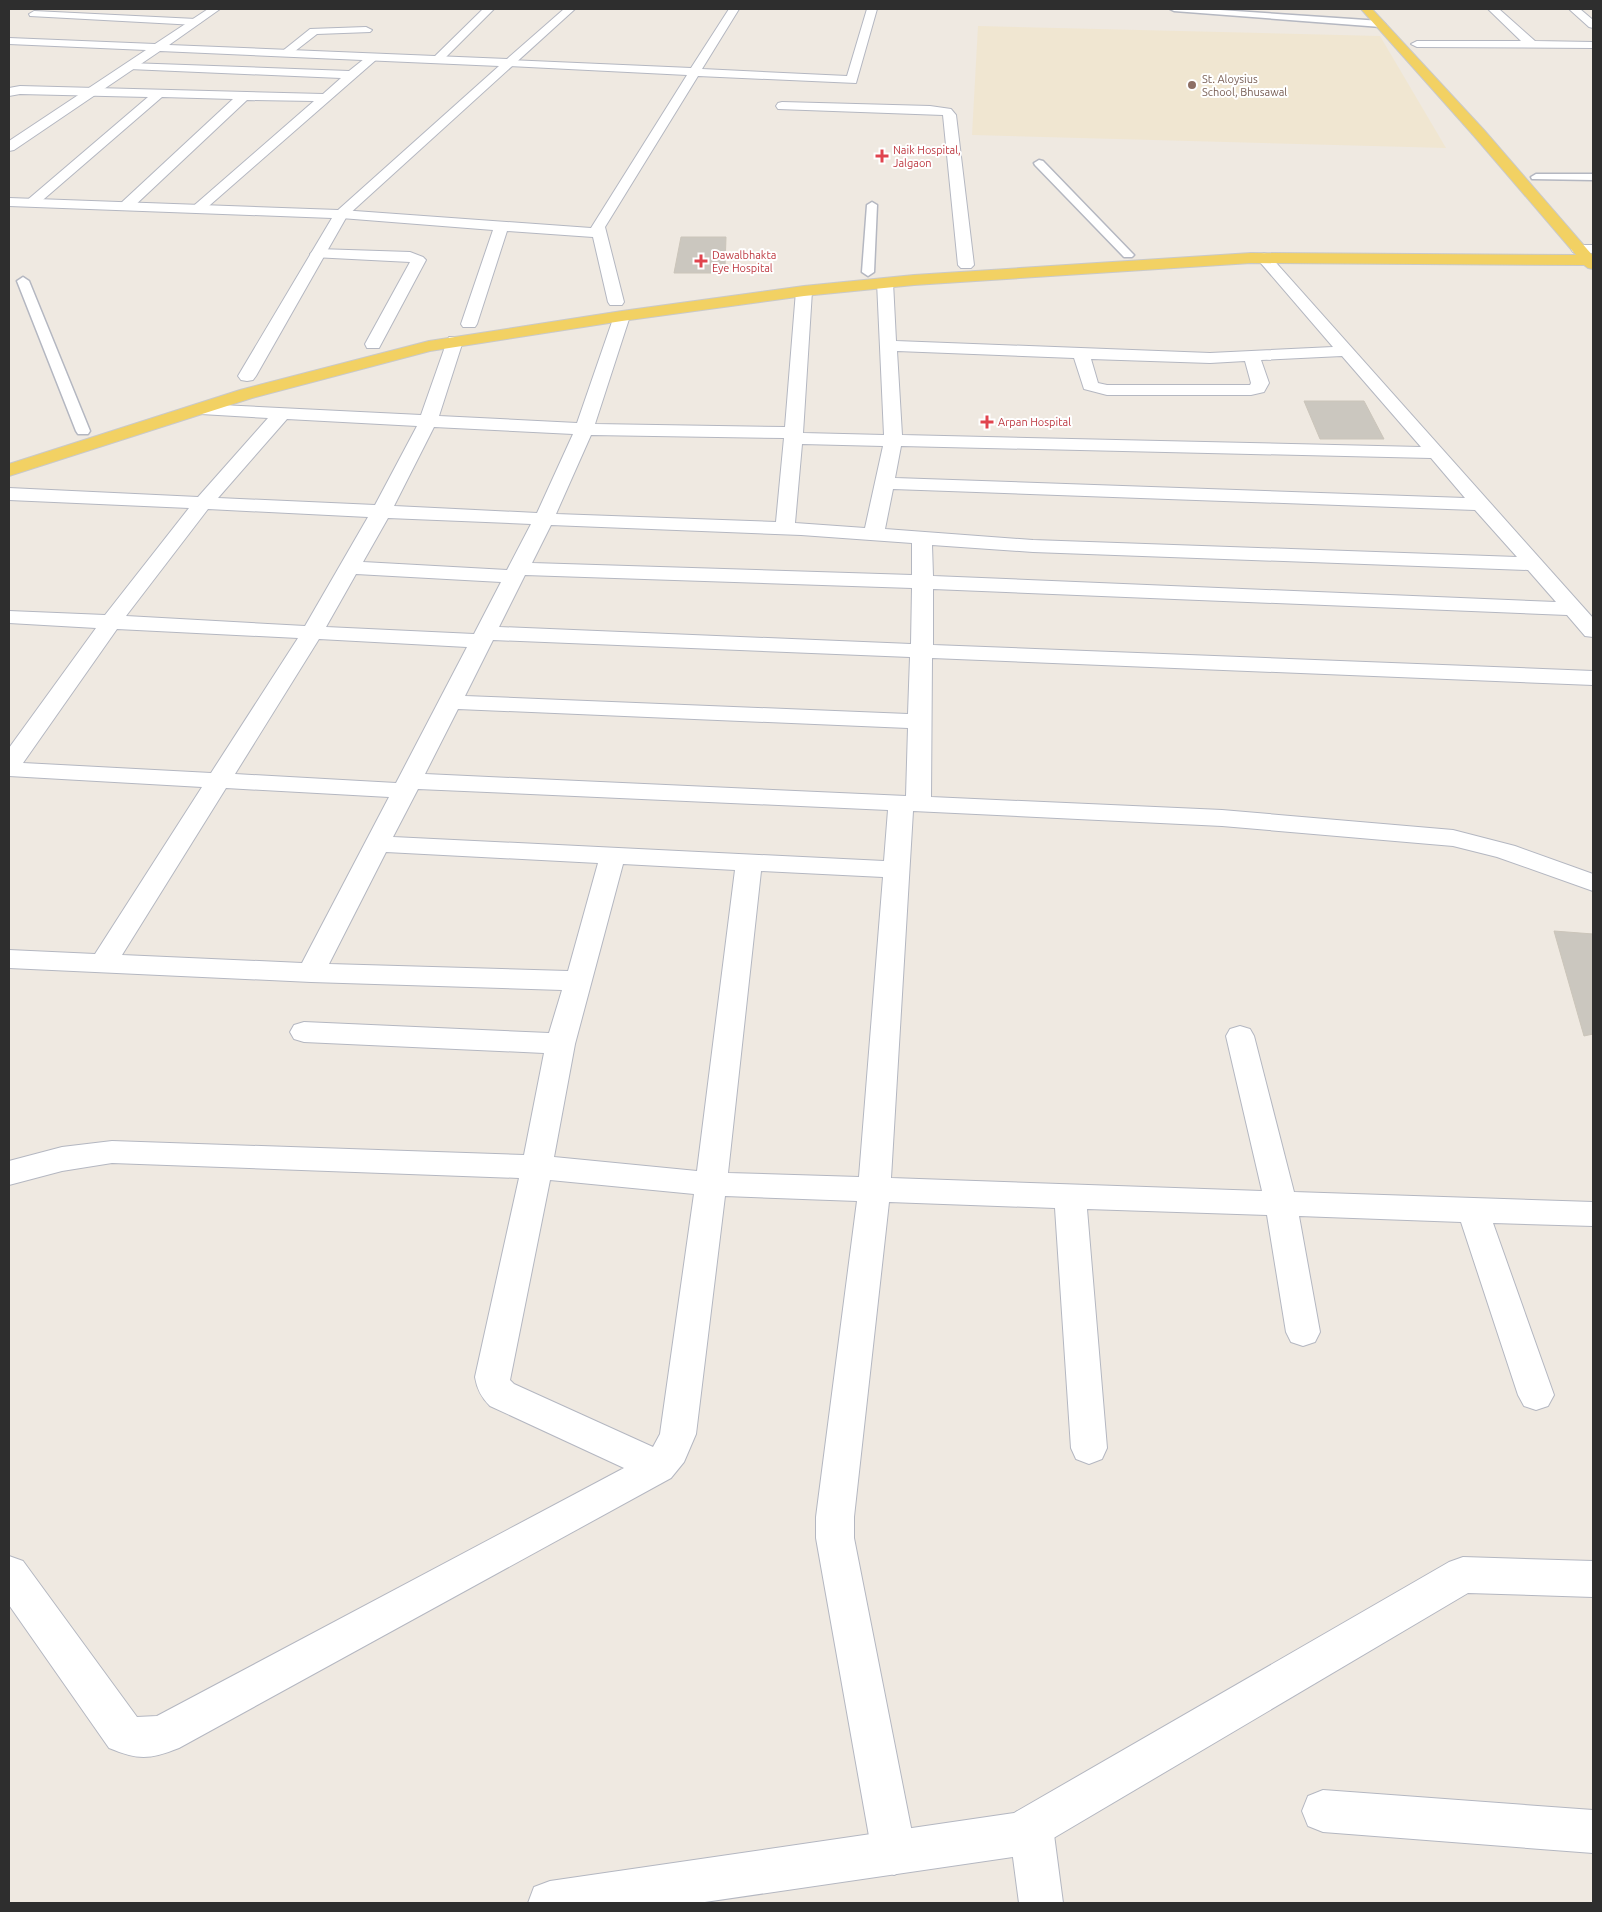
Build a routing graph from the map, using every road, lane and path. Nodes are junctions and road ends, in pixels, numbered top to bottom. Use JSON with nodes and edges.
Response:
{"nodes":[{"id":1,"x":215,"y":9,"type":"edge"},
{"id":2,"x":488,"y":9,"type":"edge"},
{"id":3,"x":570,"y":9,"type":"edge"},
{"id":4,"x":734,"y":9,"type":"edge"},
{"id":5,"x":872,"y":9,"type":"edge"},
{"id":6,"x":1174,"y":9,"type":"edge"},
{"id":7,"x":1366,"y":9,"type":"edge"},
{"id":8,"x":1492,"y":9,"type":"edge"},
{"id":9,"x":1574,"y":9,"type":"edge"},
{"id":10,"x":34,"y":14,"type":"dead end"},
{"id":11,"x":196,"y":22,"type":"junction"},
{"id":12,"x":1381,"y":24,"type":"junction"},
{"id":13,"x":1593,"y":25,"type":"edge"},
{"id":14,"x":366,"y":30,"type":"dead end"},
{"id":15,"x":9,"y":40,"type":"edge"},
{"id":16,"x":1414,"y":41,"type":"joint"},
{"id":17,"x":1532,"y":45,"type":"junction"},
{"id":18,"x":1593,"y":45,"type":"edge"},
{"id":19,"x":157,"y":47,"type":"junction"},
{"id":20,"x":286,"y":53,"type":"junction"},
{"id":21,"x":372,"y":57,"type":"junction"},
{"id":22,"x":1430,"y":59,"type":"dead end"},
{"id":23,"x":437,"y":60,"type":"junction"},
{"id":24,"x":509,"y":63,"type":"junction"},
{"id":25,"x":130,"y":66,"type":"junction"},
{"id":26,"x":694,"y":72,"type":"junction"},
{"id":27,"x":351,"y":75,"type":"junction"},
{"id":28,"x":92,"y":91,"type":"junction"},
{"id":29,"x":9,"y":92,"type":"edge"},
{"id":30,"x":160,"y":93,"type":"junction"},
{"id":31,"x":244,"y":96,"type":"junction"},
{"id":32,"x":325,"y":98,"type":"junction"},
{"id":33,"x":782,"y":106,"type":"dead end"},
{"id":34,"x":9,"y":147,"type":"edge"},
{"id":35,"x":1039,"y":163,"type":"dead end"},
{"id":36,"x":1532,"y":173,"type":"joint"},
{"id":37,"x":1593,"y":177,"type":"edge"},
{"id":38,"x":1548,"y":191,"type":"dead end"},
{"id":39,"x":9,"y":202,"type":"edge"},
{"id":40,"x":32,"y":202,"type":"junction"},
{"id":41,"x":872,"y":205,"type":"dead end"},
{"id":42,"x":126,"y":206,"type":"junction"},
{"id":43,"x":197,"y":208,"type":"junction"},
{"id":44,"x":341,"y":214,"type":"junction"},
{"id":45,"x":501,"y":226,"type":"junction"},
{"id":46,"x":599,"y":233,"type":"junction"},
{"id":47,"x":318,"y":254,"type":"junction"},
{"id":48,"x":1128,"y":254,"type":"junction"},
{"id":49,"x":1589,"y":257,"type":"edge"},
{"id":50,"x":1264,"y":258,"type":"junction"},
{"id":51,"x":966,"y":265,"type":"junction"},
{"id":52,"x":868,"y":272,"type":"junction"},
{"id":53,"x":23,"y":281,"type":"dead end"},
{"id":54,"x":885,"y":282,"type":"junction"},
{"id":55,"x":804,"y":292,"type":"junction"},
{"id":56,"x":590,"y":305,"type":"dead end"},
{"id":57,"x":619,"y":309,"type":"junction"},
{"id":58,"x":488,"y":321,"type":"dead end"},
{"id":59,"x":469,"y":324,"type":"junction"},
{"id":60,"x":420,"y":332,"type":"dead end"},
{"id":61,"x":448,"y":332,"type":"junction"},
{"id":62,"x":392,"y":339,"type":"dead end"},
{"id":63,"x":373,"y":344,"type":"junction"},
{"id":64,"x":889,"y":346,"type":"junction"},
{"id":65,"x":353,"y":349,"type":"dead end"},
{"id":66,"x":1347,"y":351,"type":"junction"},
{"id":67,"x":1081,"y":353,"type":"junction"},
{"id":68,"x":1252,"y":357,"type":"junction"},
{"id":69,"x":266,"y":372,"type":"dead end"},
{"id":70,"x":247,"y":376,"type":"junction"},
{"id":71,"x":229,"y":382,"type":"dead end"},
{"id":72,"x":165,"y":404,"type":"dead end"},
{"id":73,"x":201,"y":409,"type":"junction"},
{"id":74,"x":282,"y":413,"type":"junction"},
{"id":75,"x":428,"y":421,"type":"junction"},
{"id":76,"x":584,"y":429,"type":"junction"},
{"id":77,"x":83,"y":431,"type":"junction"},
{"id":78,"x":794,"y":436,"type":"junction"},
{"id":79,"x":893,"y":440,"type":"junction"},
{"id":80,"x":1437,"y":453,"type":"junction"},
{"id":81,"x":9,"y":455,"type":"edge"},
{"id":82,"x":9,"y":470,"type":"edge"},
{"id":83,"x":884,"y":482,"type":"junction"},
{"id":84,"x":9,"y":494,"type":"edge"},
{"id":85,"x":202,"y":503,"type":"junction"},
{"id":86,"x":1482,"y":504,"type":"junction"},
{"id":87,"x":381,"y":512,"type":"junction"},
{"id":88,"x":544,"y":519,"type":"junction"},
{"id":89,"x":785,"y":528,"type":"junction"},
{"id":90,"x":874,"y":534,"type":"junction"},
{"id":91,"x":922,"y":538,"type":"junction"},
{"id":92,"x":1535,"y":564,"type":"junction"},
{"id":93,"x":349,"y":567,"type":"junction"},
{"id":94,"x":516,"y":573,"type":"junction"},
{"id":95,"x":923,"y":582,"type":"junction"},
{"id":96,"x":1574,"y":608,"type":"junction"},
{"id":97,"x":9,"y":617,"type":"edge"},
{"id":98,"x":111,"y":622,"type":"junction"},
{"id":99,"x":1593,"y":631,"type":"edge"},
{"id":100,"x":312,"y":633,"type":"junction"},
{"id":101,"x":483,"y":637,"type":"junction"},
{"id":102,"x":921,"y":650,"type":"junction"},
{"id":103,"x":1593,"y":678,"type":"edge"},
{"id":104,"x":450,"y":702,"type":"junction"},
{"id":105,"x":920,"y":721,"type":"junction"},
{"id":106,"x":9,"y":767,"type":"edge"},
{"id":107,"x":220,"y":781,"type":"junction"},
{"id":108,"x":407,"y":786,"type":"junction"},
{"id":109,"x":909,"y":804,"type":"junction"},
{"id":110,"x":377,"y":844,"type":"junction"},
{"id":111,"x":612,"y":857,"type":"junction"},
{"id":112,"x":749,"y":864,"type":"junction"},
{"id":113,"x":896,"y":870,"type":"junction"},
{"id":114,"x":1593,"y":883,"type":"edge"},
{"id":115,"x":9,"y":959,"type":"edge"},
{"id":116,"x":103,"y":964,"type":"junction"},
{"id":117,"x":311,"y":973,"type":"junction"},
{"id":118,"x":579,"y":981,"type":"junction"},
{"id":119,"x":304,"y":1032,"type":"dead end"},
{"id":120,"x":1240,"y":1036,"type":"dead end"},
{"id":121,"x":560,"y":1044,"type":"junction"},
{"id":122,"x":537,"y":1167,"type":"junction"},
{"id":123,"x":9,"y":1174,"type":"edge"},
{"id":124,"x":711,"y":1184,"type":"junction"},
{"id":125,"x":874,"y":1190,"type":"junction"},
{"id":126,"x":1070,"y":1197,"type":"junction"},
{"id":127,"x":1281,"y":1204,"type":"junction"},
{"id":128,"x":1473,"y":1211,"type":"junction"},
{"id":129,"x":1593,"y":1214,"type":"edge"},
{"id":130,"x":1303,"y":1332,"type":"dead end"},
{"id":131,"x":1536,"y":1395,"type":"dead end"},
{"id":132,"x":1088,"y":1448,"type":"dead end"},
{"id":133,"x":658,"y":1467,"type":"junction"},
{"id":134,"x":9,"y":1574,"type":"edge"},
{"id":135,"x":1593,"y":1579,"type":"edge"},
{"id":136,"x":1323,"y":1811,"type":"dead end"},
{"id":137,"x":1031,"y":1827,"type":"junction"},
{"id":138,"x":1593,"y":1832,"type":"edge"},
{"id":139,"x":894,"y":1853,"type":"junction"},
{"id":140,"x":550,"y":1903,"type":"edge"},
{"id":141,"x":1040,"y":1903,"type":"edge"}],
"edges":[{"from":1,"to":11,"type":"street"},
{"from":2,"to":23,"type":"street"},
{"from":3,"to":24,"type":"street"},
{"from":4,"to":26,"type":"street"},
{"from":5,"to":26,"type":"street"},
{"from":6,"to":12,"type":"lane"},
{"from":7,"to":12,"type":"main road"},
{"from":8,"to":17,"type":"street"},
{"from":9,"to":13,"type":"street"},
{"from":10,"to":11,"type":"street"},
{"from":11,"to":19,"type":"street"},
{"from":12,"to":49,"type":"main road"},
{"from":14,"to":20,"type":"street"},
{"from":15,"to":19,"type":"street"},
{"from":16,"to":17,"type":"street"},
{"from":16,"to":22,"type":"main road"},
{"from":17,"to":18,"type":"street"},
{"from":19,"to":20,"type":"street"},
{"from":19,"to":25,"type":"street"},
{"from":20,"to":21,"type":"street"},
{"from":21,"to":23,"type":"street"},
{"from":21,"to":27,"type":"street"},
{"from":23,"to":24,"type":"street"},
{"from":24,"to":26,"type":"street"},
{"from":24,"to":44,"type":"street"},
{"from":25,"to":27,"type":"street"},
{"from":25,"to":28,"type":"street"},
{"from":26,"to":46,"type":"street"},
{"from":27,"to":32,"type":"street"},
{"from":28,"to":29,"type":"street"},
{"from":28,"to":30,"type":"street"},
{"from":28,"to":34,"type":"street"},
{"from":30,"to":31,"type":"street"},
{"from":30,"to":40,"type":"street"},
{"from":31,"to":32,"type":"street"},
{"from":31,"to":42,"type":"street"},
{"from":32,"to":43,"type":"street"},
{"from":33,"to":51,"type":"street"},
{"from":35,"to":48,"type":"lane"},
{"from":36,"to":37,"type":"lane"},
{"from":36,"to":38,"type":"main road"},
{"from":39,"to":40,"type":"street"},
{"from":40,"to":42,"type":"street"},
{"from":41,"to":52,"type":"lane"},
{"from":42,"to":43,"type":"street"},
{"from":43,"to":44,"type":"street"},
{"from":44,"to":45,"type":"street"},
{"from":44,"to":47,"type":"street"},
{"from":45,"to":46,"type":"street"},
{"from":45,"to":59,"type":"street"},
{"from":46,"to":57,"type":"street"},
{"from":47,"to":63,"type":"street"},
{"from":47,"to":70,"type":"street"},
{"from":48,"to":49,"type":"main road"},
{"from":48,"to":51,"type":"main road"},
{"from":49,"to":50,"type":"main road"},
{"from":50,"to":54,"type":"main road"},
{"from":50,"to":66,"type":"street"},
{"from":51,"to":52,"type":"main road"},
{"from":52,"to":57,"type":"main road"},
{"from":53,"to":77,"type":"lane"},
{"from":54,"to":55,"type":"main road"},
{"from":54,"to":64,"type":"street"},
{"from":55,"to":57,"type":"main road"},
{"from":55,"to":78,"type":"street"},
{"from":56,"to":57,"type":"main road"},
{"from":57,"to":61,"type":"main road"},
{"from":57,"to":76,"type":"street"},
{"from":58,"to":59,"type":"main road"},
{"from":59,"to":61,"type":"main road"},
{"from":60,"to":61,"type":"main road"},
{"from":61,"to":73,"type":"main road"},
{"from":61,"to":75,"type":"street"},
{"from":62,"to":63,"type":"main road"},
{"from":63,"to":65,"type":"main road"},
{"from":64,"to":67,"type":"street"},
{"from":64,"to":79,"type":"street"},
{"from":66,"to":68,"type":"street"},
{"from":66,"to":80,"type":"street"},
{"from":67,"to":68,"type":"street"},
{"from":67,"to":68,"type":"street"},
{"from":69,"to":70,"type":"main road"},
{"from":70,"to":71,"type":"main road"},
{"from":72,"to":77,"type":"main road"},
{"from":73,"to":74,"type":"street"},
{"from":73,"to":82,"type":"main road"},
{"from":74,"to":75,"type":"street"},
{"from":74,"to":85,"type":"street"},
{"from":75,"to":76,"type":"street"},
{"from":75,"to":87,"type":"street"},
{"from":76,"to":78,"type":"street"},
{"from":76,"to":88,"type":"street"},
{"from":77,"to":81,"type":"main road"},
{"from":78,"to":79,"type":"street"},
{"from":78,"to":89,"type":"street"},
{"from":79,"to":80,"type":"street"},
{"from":79,"to":83,"type":"street"},
{"from":80,"to":86,"type":"street"},
{"from":83,"to":86,"type":"street"},
{"from":83,"to":90,"type":"street"},
{"from":84,"to":85,"type":"street"},
{"from":85,"to":87,"type":"street"},
{"from":85,"to":98,"type":"street"},
{"from":86,"to":92,"type":"street"},
{"from":87,"to":88,"type":"street"},
{"from":87,"to":93,"type":"street"},
{"from":88,"to":89,"type":"street"},
{"from":88,"to":94,"type":"street"},
{"from":89,"to":90,"type":"street"},
{"from":90,"to":91,"type":"street"},
{"from":91,"to":92,"type":"street"},
{"from":91,"to":95,"type":"street"},
{"from":92,"to":96,"type":"street"},
{"from":93,"to":94,"type":"street"},
{"from":93,"to":100,"type":"street"},
{"from":94,"to":95,"type":"street"},
{"from":94,"to":101,"type":"street"},
{"from":95,"to":96,"type":"street"},
{"from":95,"to":102,"type":"street"},
{"from":96,"to":99,"type":"street"},
{"from":97,"to":98,"type":"street"},
{"from":98,"to":100,"type":"street"},
{"from":98,"to":106,"type":"street"},
{"from":100,"to":101,"type":"street"},
{"from":100,"to":107,"type":"street"},
{"from":101,"to":102,"type":"street"},
{"from":101,"to":104,"type":"street"},
{"from":102,"to":103,"type":"street"},
{"from":102,"to":105,"type":"street"},
{"from":104,"to":105,"type":"street"},
{"from":104,"to":108,"type":"street"},
{"from":105,"to":109,"type":"street"},
{"from":106,"to":107,"type":"street"},
{"from":107,"to":108,"type":"street"},
{"from":107,"to":116,"type":"street"},
{"from":108,"to":109,"type":"street"},
{"from":108,"to":110,"type":"street"},
{"from":109,"to":113,"type":"street"},
{"from":109,"to":114,"type":"street"},
{"from":110,"to":111,"type":"street"},
{"from":110,"to":117,"type":"street"},
{"from":111,"to":112,"type":"street"},
{"from":111,"to":118,"type":"street"},
{"from":112,"to":113,"type":"street"},
{"from":112,"to":124,"type":"street"},
{"from":113,"to":125,"type":"street"},
{"from":115,"to":116,"type":"street"},
{"from":116,"to":117,"type":"street"},
{"from":117,"to":118,"type":"street"},
{"from":118,"to":121,"type":"street"},
{"from":119,"to":121,"type":"street"},
{"from":120,"to":127,"type":"street"},
{"from":121,"to":122,"type":"street"},
{"from":122,"to":123,"type":"street"},
{"from":122,"to":124,"type":"street"},
{"from":122,"to":133,"type":"street"},
{"from":124,"to":125,"type":"street"},
{"from":124,"to":133,"type":"street"},
{"from":125,"to":126,"type":"street"},
{"from":125,"to":139,"type":"street"},
{"from":126,"to":127,"type":"street"},
{"from":126,"to":132,"type":"street"},
{"from":127,"to":128,"type":"street"},
{"from":127,"to":130,"type":"street"},
{"from":128,"to":129,"type":"street"},
{"from":128,"to":131,"type":"street"},
{"from":133,"to":134,"type":"street"},
{"from":135,"to":137,"type":"street"},
{"from":136,"to":138,"type":"street"},
{"from":137,"to":139,"type":"street"},
{"from":137,"to":141,"type":"street"},
{"from":139,"to":140,"type":"street"}]}
